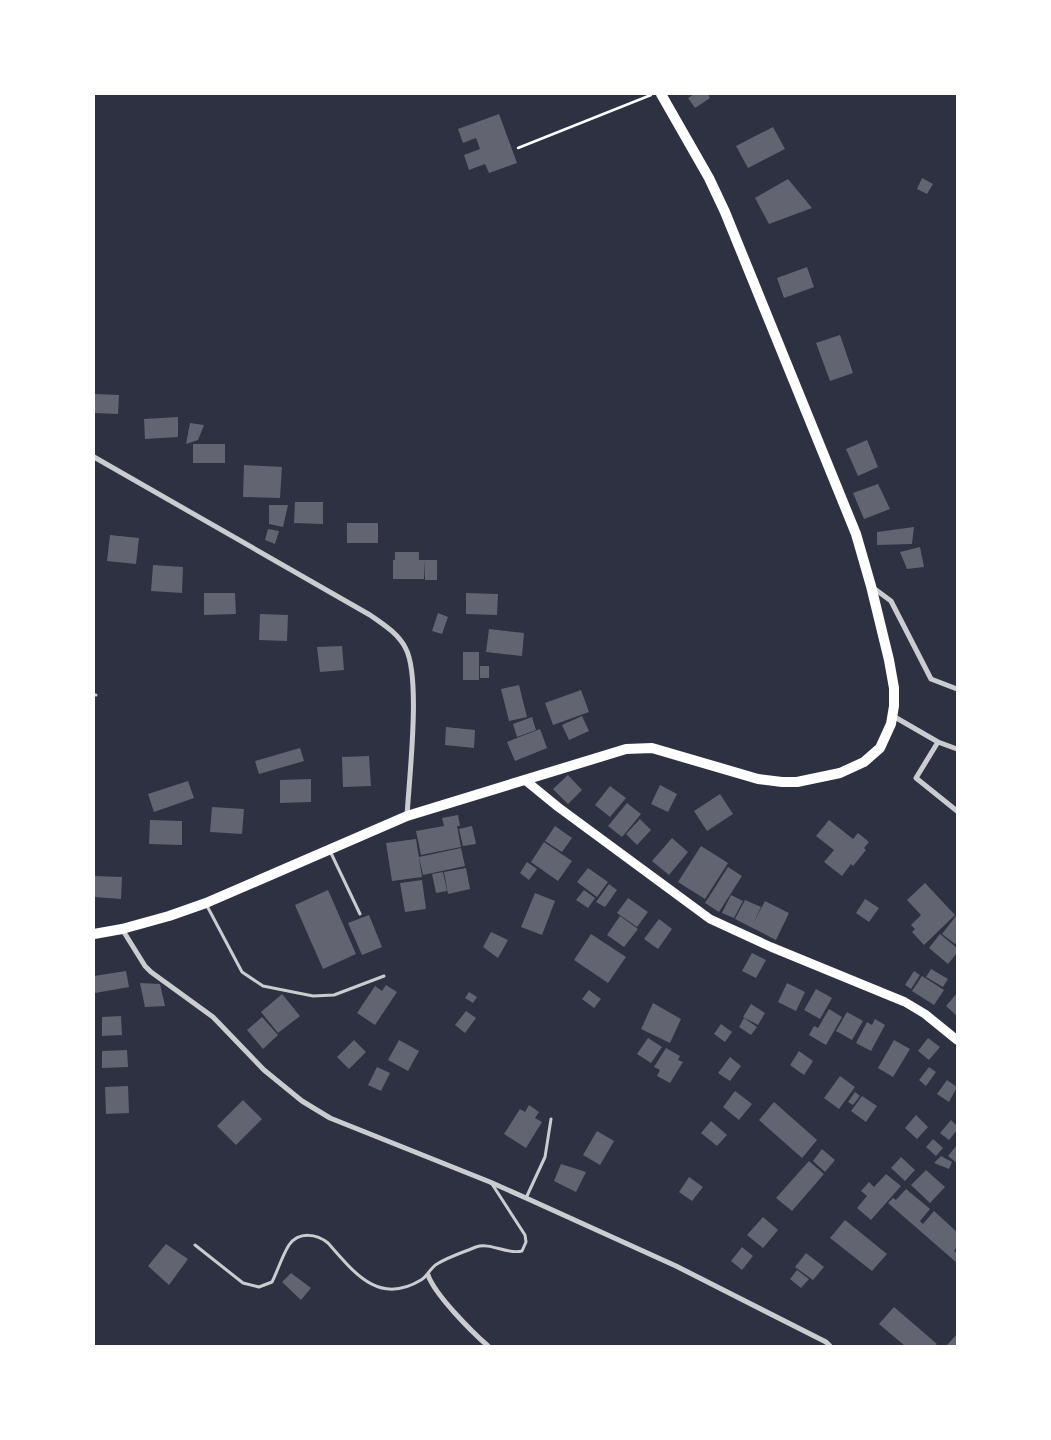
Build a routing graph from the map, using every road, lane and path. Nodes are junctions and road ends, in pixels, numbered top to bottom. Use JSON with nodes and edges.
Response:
{"nodes":[{"id":1,"x":655,"y":94,"type":"edge"},
{"id":2,"x":661,"y":94,"type":"edge"},
{"id":3,"x":518,"y":148,"type":"dead end"},
{"id":4,"x":94,"y":457,"type":"edge"},
{"id":5,"x":872,"y":586,"type":"junction"},
{"id":6,"x":957,"y":688,"type":"edge"},
{"id":7,"x":893,"y":716,"type":"junction"},
{"id":8,"x":938,"y":742,"type":"junction"},
{"id":9,"x":957,"y":749,"type":"edge"},
{"id":10,"x":525,"y":780,"type":"junction"},
{"id":11,"x":957,"y":811,"type":"edge"},
{"id":12,"x":407,"y":816,"type":"junction"},
{"id":13,"x":330,"y":850,"type":"junction"},
{"id":14,"x":206,"y":903,"type":"junction"},
{"id":15,"x":360,"y":914,"type":"dead end"},
{"id":16,"x":122,"y":930,"type":"junction"},
{"id":17,"x":94,"y":934,"type":"edge"},
{"id":18,"x":384,"y":976,"type":"dead end"},
{"id":19,"x":957,"y":1040,"type":"edge"},
{"id":20,"x":551,"y":1119,"type":"dead end"},
{"id":21,"x":490,"y":1182,"type":"junction"},
{"id":22,"x":526,"y":1198,"type":"junction"},
{"id":23,"x":195,"y":1245,"type":"dead end"},
{"id":24,"x":428,"y":1275,"type":"junction"},
{"id":25,"x":488,"y":1346,"type":"edge"},
{"id":26,"x":830,"y":1346,"type":"edge"}],
"edges":[{"from":1,"to":3,"type":"path"},
{"from":2,"to":5,"type":"main road"},
{"from":4,"to":12,"type":"street"},
{"from":5,"to":6,"type":"street"},
{"from":5,"to":7,"type":"main road"},
{"from":7,"to":8,"type":"street"},
{"from":7,"to":10,"type":"main road"},
{"from":8,"to":9,"type":"street"},
{"from":8,"to":11,"type":"street"},
{"from":10,"to":12,"type":"main road"},
{"from":10,"to":19,"type":"main road"},
{"from":12,"to":13,"type":"main road"},
{"from":13,"to":14,"type":"main road"},
{"from":13,"to":15,"type":"lane"},
{"from":14,"to":16,"type":"main road"},
{"from":14,"to":18,"type":"lane"},
{"from":16,"to":17,"type":"main road"},
{"from":16,"to":21,"type":"street"},
{"from":20,"to":22,"type":"lane"},
{"from":21,"to":22,"type":"street"},
{"from":21,"to":24,"type":"lane"},
{"from":22,"to":26,"type":"street"},
{"from":23,"to":24,"type":"lane"},
{"from":24,"to":25,"type":"street"}]}
